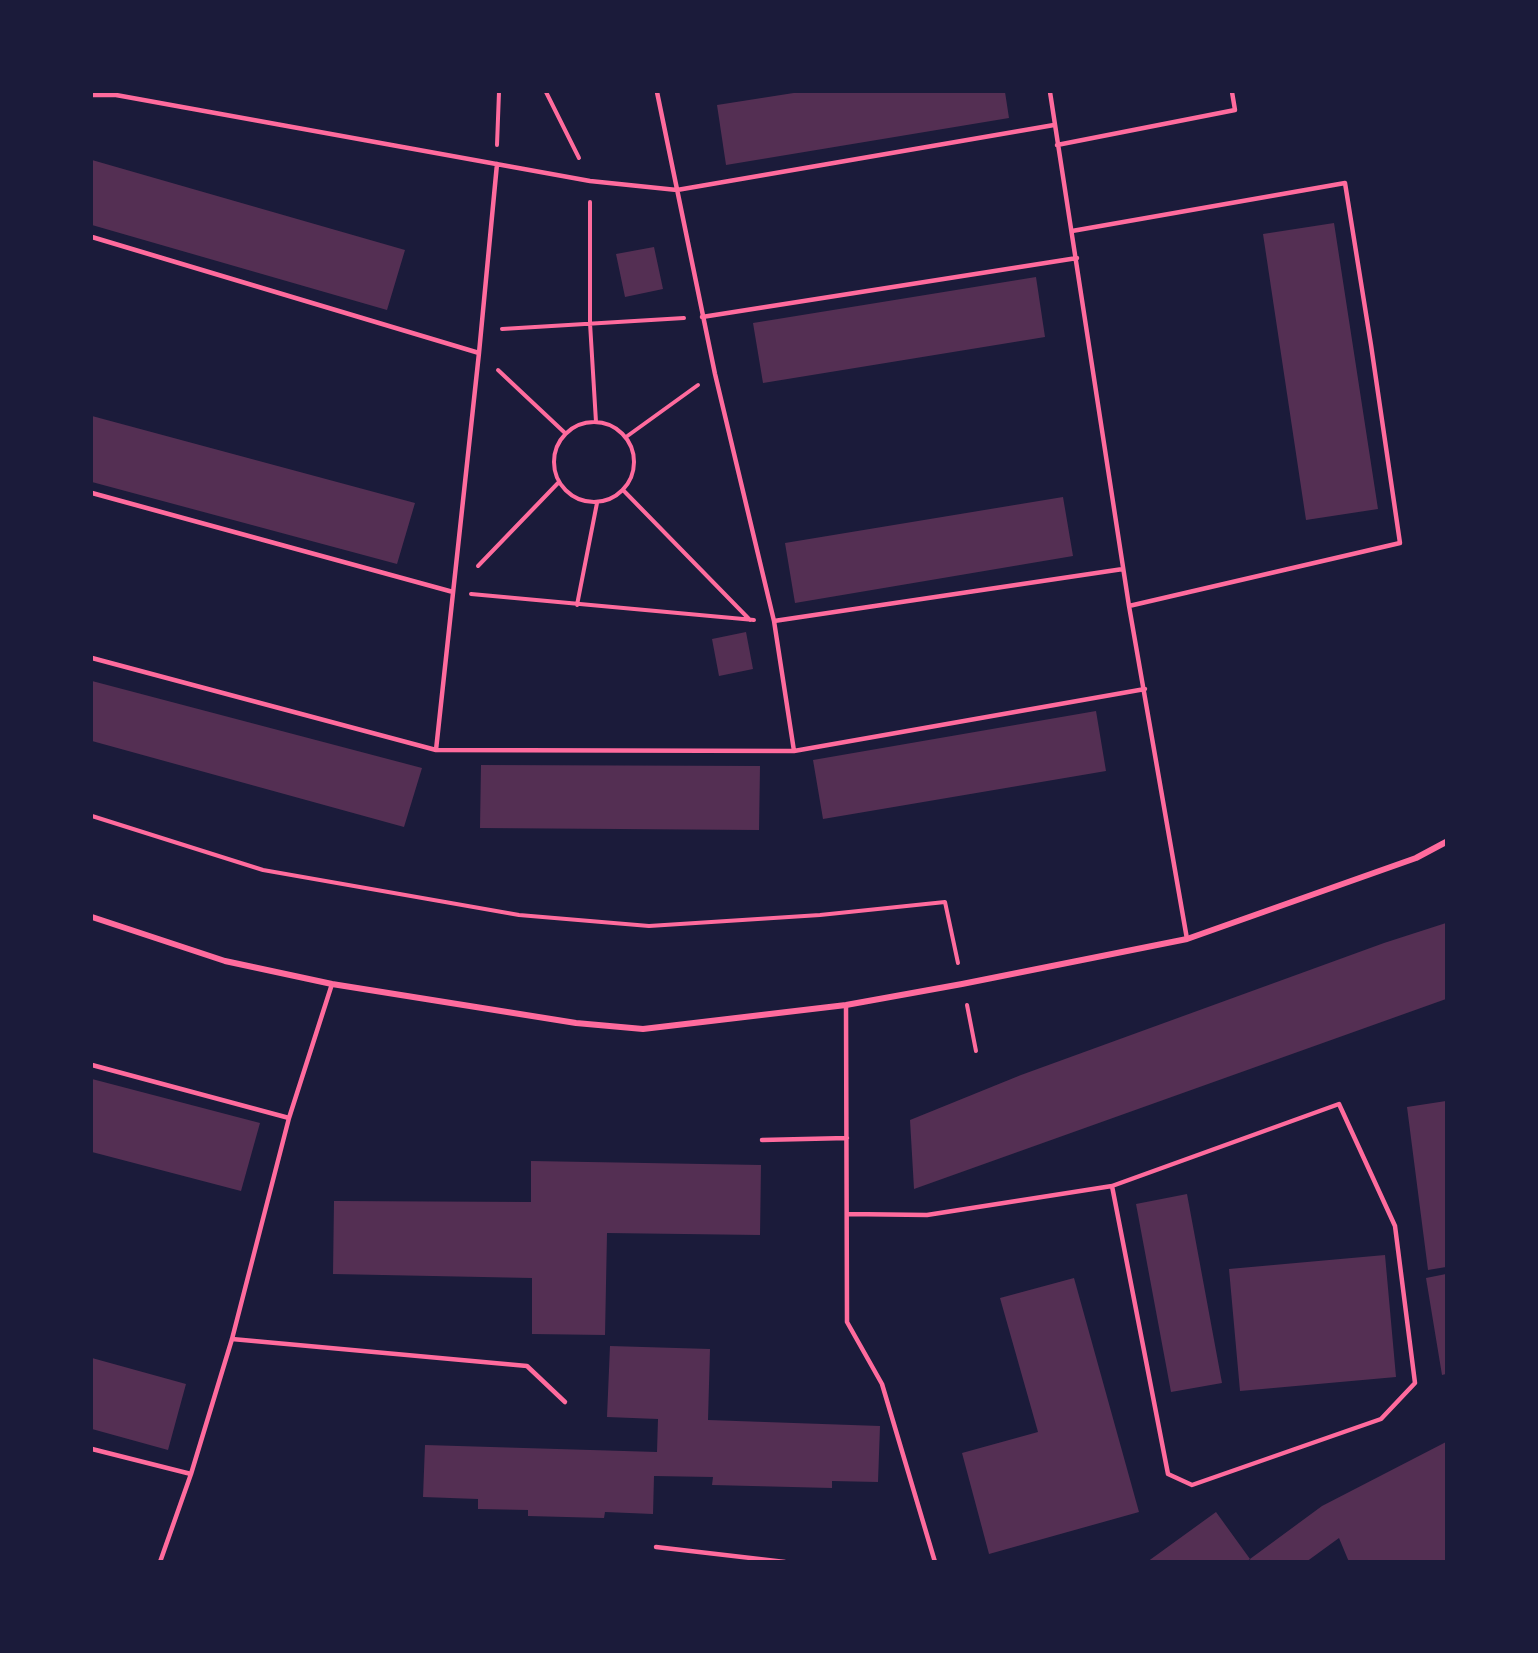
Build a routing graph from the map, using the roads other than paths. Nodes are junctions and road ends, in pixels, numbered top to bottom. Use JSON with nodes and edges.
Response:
{"nodes":[{"id":1,"x":657,"y":92,"type":"edge"},
{"id":2,"x":1050,"y":92,"type":"edge"},
{"id":3,"x":1232,"y":92,"type":"edge"},
{"id":4,"x":116,"y":93,"type":"edge"},
{"id":5,"x":92,"y":95,"type":"edge"},
{"id":6,"x":1054,"y":125,"type":"junction"},
{"id":7,"x":1057,"y":145,"type":"junction"},
{"id":8,"x":497,"y":164,"type":"junction"},
{"id":9,"x":677,"y":190,"type":"junction"},
{"id":10,"x":1072,"y":231,"type":"junction"},
{"id":11,"x":92,"y":237,"type":"edge"},
{"id":12,"x":1077,"y":258,"type":"junction"},
{"id":13,"x":702,"y":317,"type":"junction"},
{"id":14,"x":479,"y":353,"type":"junction"},
{"id":15,"x":92,"y":493,"type":"edge"},
{"id":16,"x":1123,"y":569,"type":"junction"},
{"id":17,"x":453,"y":592,"type":"junction"},
{"id":18,"x":1129,"y":606,"type":"junction"},
{"id":19,"x":774,"y":621,"type":"junction"},
{"id":20,"x":92,"y":658,"type":"edge"},
{"id":21,"x":1145,"y":689,"type":"junction"},
{"id":22,"x":436,"y":750,"type":"junction"},
{"id":23,"x":794,"y":752,"type":"junction"},
{"id":24,"x":1446,"y":842,"type":"edge"},
{"id":25,"x":92,"y":917,"type":"edge"},
{"id":26,"x":1187,"y":939,"type":"junction"},
{"id":27,"x":332,"y":984,"type":"junction"},
{"id":28,"x":846,"y":1005,"type":"junction"},
{"id":29,"x":92,"y":1065,"type":"edge"},
{"id":30,"x":289,"y":1118,"type":"junction"},
{"id":31,"x":847,"y":1138,"type":"junction"},
{"id":32,"x":762,"y":1140,"type":"dead end"},
{"id":33,"x":1112,"y":1186,"type":"junction"},
{"id":34,"x":847,"y":1214,"type":"junction"},
{"id":35,"x":232,"y":1340,"type":"junction"},
{"id":36,"x":565,"y":1402,"type":"dead end"},
{"id":37,"x":92,"y":1449,"type":"edge"},
{"id":38,"x":191,"y":1474,"type":"junction"},
{"id":39,"x":656,"y":1547,"type":"dead end"},
{"id":40,"x":160,"y":1562,"type":"edge"},
{"id":41,"x":785,"y":1562,"type":"edge"},
{"id":42,"x":935,"y":1562,"type":"edge"}],
"edges":[{"from":1,"to":9,"type":"lane"},
{"from":2,"to":6,"type":"lane"},
{"from":3,"to":7,"type":"lane"},
{"from":4,"to":5,"type":"lane"},
{"from":4,"to":8,"type":"lane"},
{"from":6,"to":7,"type":"lane"},
{"from":6,"to":9,"type":"lane"},
{"from":7,"to":10,"type":"lane"},
{"from":8,"to":9,"type":"lane"},
{"from":8,"to":14,"type":"lane"},
{"from":9,"to":13,"type":"lane"},
{"from":10,"to":12,"type":"lane"},
{"from":10,"to":18,"type":"lane"},
{"from":11,"to":14,"type":"lane"},
{"from":12,"to":13,"type":"lane"},
{"from":12,"to":16,"type":"lane"},
{"from":13,"to":19,"type":"lane"},
{"from":14,"to":17,"type":"lane"},
{"from":15,"to":17,"type":"lane"},
{"from":16,"to":18,"type":"lane"},
{"from":16,"to":19,"type":"lane"},
{"from":17,"to":22,"type":"lane"},
{"from":18,"to":21,"type":"lane"},
{"from":19,"to":23,"type":"lane"},
{"from":20,"to":22,"type":"lane"},
{"from":21,"to":23,"type":"lane"},
{"from":21,"to":26,"type":"lane"},
{"from":22,"to":23,"type":"lane"},
{"from":24,"to":26,"type":"street"},
{"from":25,"to":27,"type":"street"},
{"from":26,"to":28,"type":"street"},
{"from":27,"to":28,"type":"street"},
{"from":27,"to":30,"type":"lane"},
{"from":28,"to":31,"type":"lane"},
{"from":29,"to":30,"type":"lane"},
{"from":30,"to":35,"type":"lane"},
{"from":31,"to":32,"type":"lane"},
{"from":31,"to":34,"type":"lane"},
{"from":33,"to":33,"type":"lane"},
{"from":33,"to":34,"type":"lane"},
{"from":34,"to":42,"type":"lane"},
{"from":35,"to":36,"type":"lane"},
{"from":35,"to":38,"type":"lane"},
{"from":37,"to":38,"type":"lane"},
{"from":38,"to":40,"type":"lane"},
{"from":39,"to":41,"type":"lane"}]}
